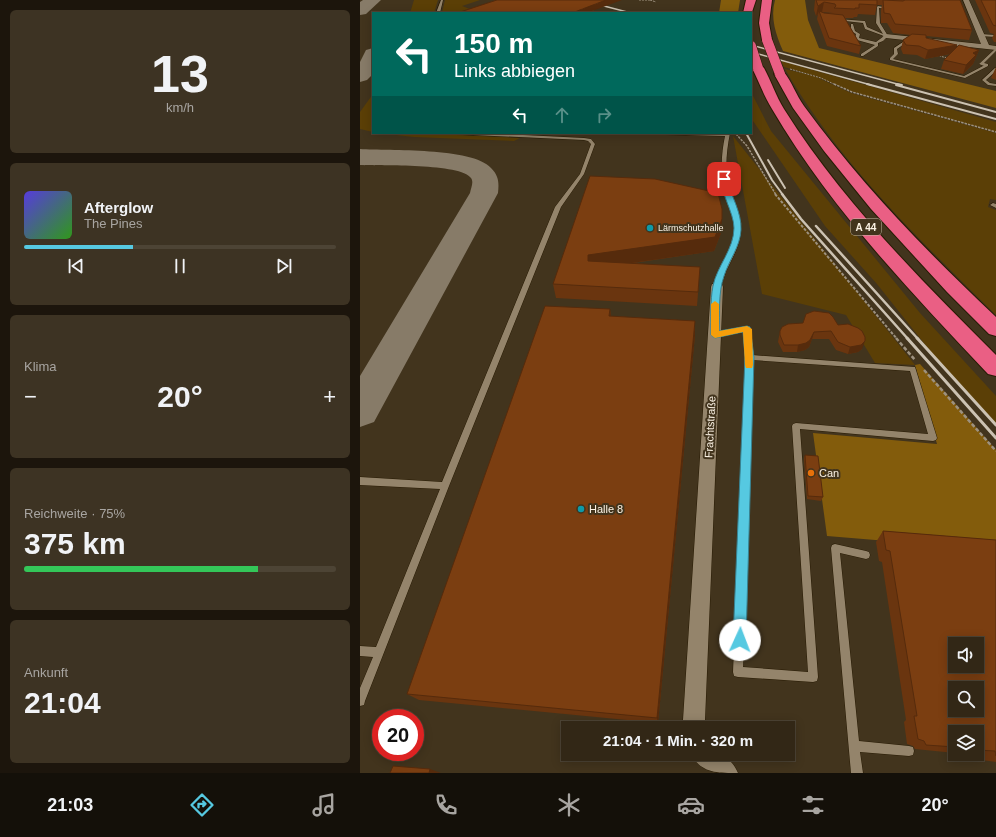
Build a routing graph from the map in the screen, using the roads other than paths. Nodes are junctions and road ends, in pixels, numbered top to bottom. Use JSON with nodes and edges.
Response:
{"nodes":[{"id":1,"x":442,"y":0,"type":"edge"},
{"id":2,"x":751,"y":0,"type":"edge"},
{"id":3,"x":767,"y":0,"type":"edge"},
{"id":4,"x":966,"y":0,"type":"edge"},
{"id":5,"x":893,"y":8,"type":"edge"},
{"id":6,"x":438,"y":12,"type":"edge"},
{"id":7,"x":748,"y":12,"type":"edge"},
{"id":8,"x":830,"y":19,"type":"edge"},
{"id":9,"x":852,"y":25,"type":"dead end"},
{"id":10,"x":862,"y":34,"type":"junction"},
{"id":11,"x":980,"y":34,"type":"junction"},
{"id":12,"x":886,"y":36,"type":"junction"},
{"id":13,"x":996,"y":36,"type":"edge"},
{"id":14,"x":911,"y":38,"type":"junction"},
{"id":15,"x":876,"y":43,"type":"junction"},
{"id":16,"x":986,"y":47,"type":"junction"},
{"id":17,"x":996,"y":48,"type":"edge"},
{"id":18,"x":752,"y":49,"type":"edge"},
{"id":19,"x":862,"y":55,"type":"edge"},
{"id":20,"x":934,"y":63,"type":"road end"},
{"id":21,"x":927,"y":68,"type":"junction"},
{"id":22,"x":996,"y":69,"type":"edge"},
{"id":23,"x":996,"y":86,"type":"edge"},
{"id":24,"x":474,"y":134,"type":"edge"},
{"id":25,"x":687,"y":134,"type":"edge"},
{"id":26,"x":708,"y":134,"type":"edge"},
{"id":27,"x":728,"y":134,"type":"edge"},
{"id":28,"x":716,"y":287,"type":"joint"},
{"id":29,"x":996,"y":329,"type":"edge"},
{"id":30,"x":715,"y":335,"type":"junction"},
{"id":31,"x":749,"y":357,"type":"junction"},
{"id":32,"x":996,"y":368,"type":"edge"},
{"id":33,"x":360,"y":481,"type":"edge"},
{"id":34,"x":445,"y":486,"type":"junction"},
{"id":35,"x":866,"y":556,"type":"dead end"},
{"id":36,"x":360,"y":651,"type":"edge"},
{"id":37,"x":379,"y":652,"type":"junction"},
{"id":38,"x":360,"y":700,"type":"edge"},
{"id":39,"x":694,"y":721,"type":"edge"},
{"id":40,"x":854,"y":746,"type":"junction"},
{"id":41,"x":909,"y":751,"type":"dead end"},
{"id":42,"x":710,"y":761,"type":"edge"},
{"id":43,"x":726,"y":773,"type":"edge"},
{"id":44,"x":857,"y":773,"type":"edge"}],
"edges":[{"from":1,"to":6,"type":"lane"},
{"from":2,"to":7,"type":"highway"},
{"from":3,"to":29,"type":"highway","number":"A 44","bridge":true},
{"from":4,"to":11,"type":"street"},
{"from":5,"to":12,"type":"lane"},
{"from":8,"to":12,"type":"lane"},
{"from":9,"to":10,"type":"lane"},
{"from":10,"to":12,"type":"lane"},
{"from":10,"to":15,"type":"lane"},
{"from":11,"to":13,"type":"lane"},
{"from":11,"to":16,"type":"street"},
{"from":12,"to":14,"type":"street"},
{"from":12,"to":15,"type":"lane"},
{"from":14,"to":16,"type":"street"},
{"from":14,"to":21,"type":"lane"},
{"from":15,"to":19,"type":"lane"},
{"from":16,"to":17,"type":"street"},
{"from":17,"to":21,"type":"lane"},
{"from":18,"to":32,"type":"highway","number":"A 44","bridge":true},
{"from":20,"to":21,"type":"lane"},
{"from":22,"to":23,"type":"lane"},
{"from":24,"to":34,"type":"lane"},
{"from":25,"to":26,"type":"lane"},
{"from":26,"to":27,"type":"lane"},
{"from":27,"to":28,"type":"lane","name":"Frachtstraße"},
{"from":28,"to":30,"type":"street","name":"Frachtstraße"},
{"from":30,"to":31,"type":"lane"},
{"from":30,"to":39,"type":"street","name":"Frachtstraße"},
{"from":31,"to":31,"type":"lane"},
{"from":33,"to":34,"type":"lane"},
{"from":34,"to":37,"type":"lane"},
{"from":35,"to":40,"type":"lane"},
{"from":36,"to":37,"type":"lane"},
{"from":37,"to":38,"type":"lane"},
{"from":40,"to":41,"type":"lane"},
{"from":40,"to":44,"type":"lane"},
{"from":42,"to":43,"type":"street"}]}
